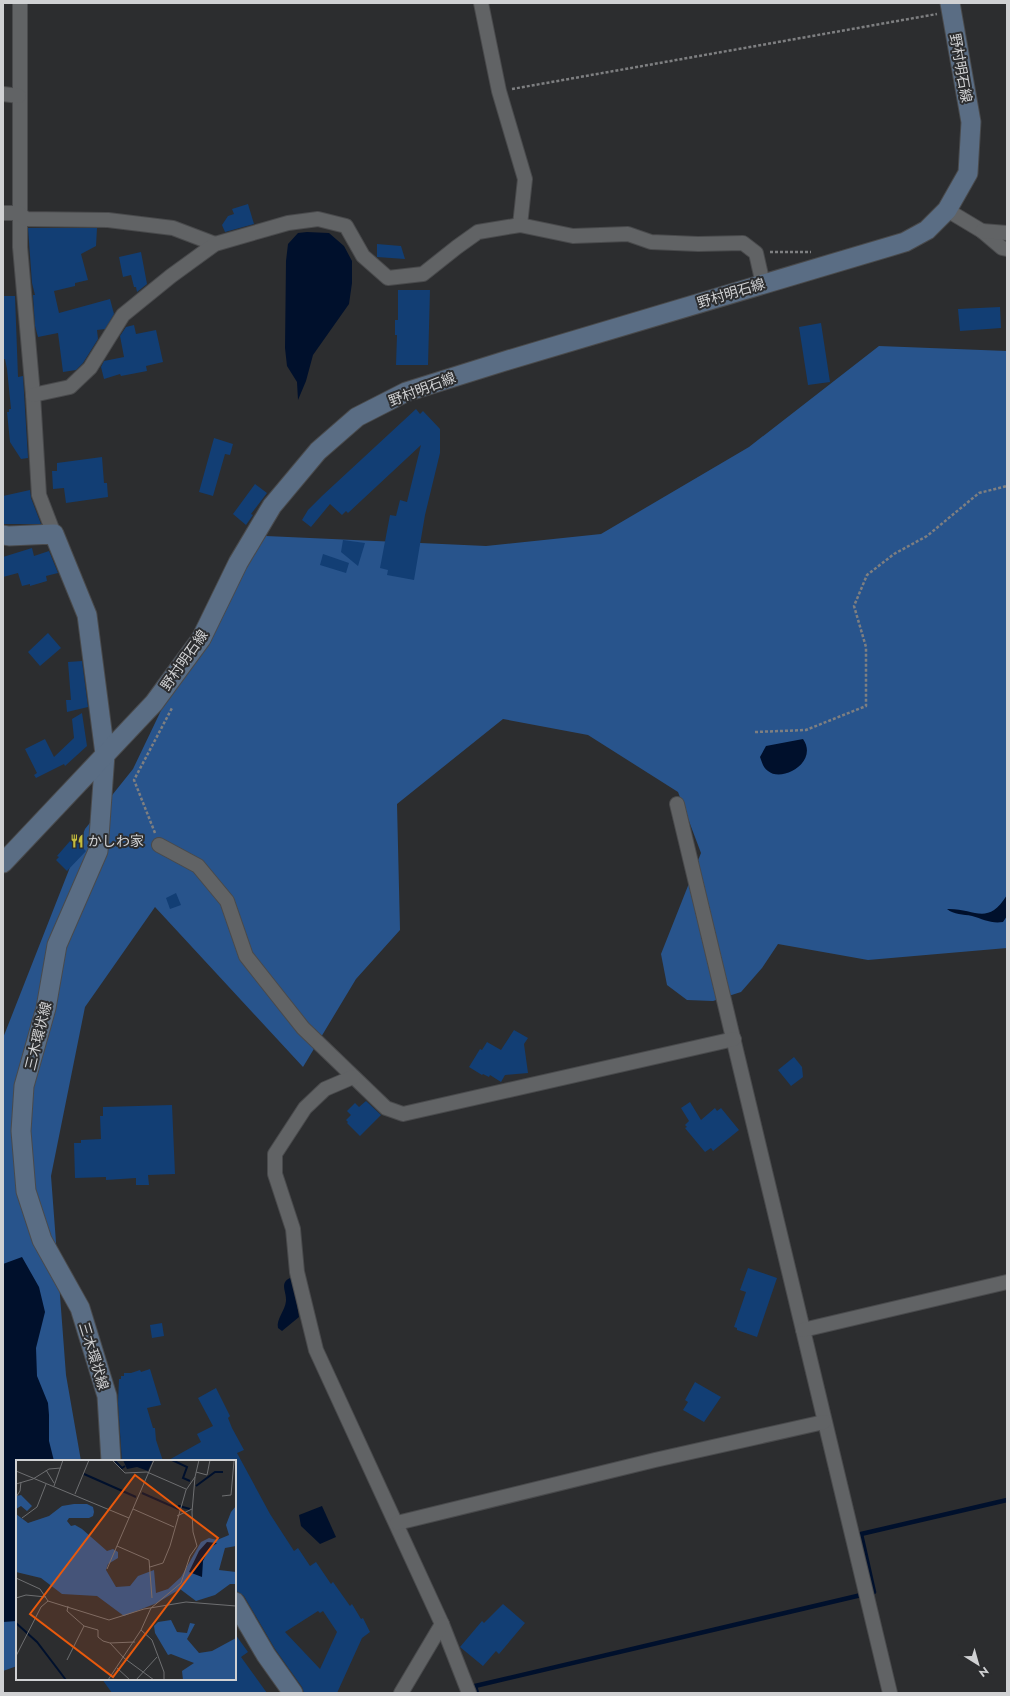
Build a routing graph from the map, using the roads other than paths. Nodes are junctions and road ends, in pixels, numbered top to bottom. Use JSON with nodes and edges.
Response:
{"nodes":[{"id":1,"x":20,"y":3,"type":"edge"},
{"id":2,"x":481,"y":3,"type":"edge"},
{"id":3,"x":950,"y":7,"type":"edge"},
{"id":4,"x":3,"y":94,"type":"edge"},
{"id":5,"x":19,"y":96,"type":"junction"},
{"id":6,"x":947,"y":210,"type":"junction"},
{"id":7,"x":3,"y":213,"type":"edge"},
{"id":8,"x":19,"y":213,"type":"junction"},
{"id":9,"x":520,"y":225,"type":"junction"},
{"id":10,"x":982,"y":230,"type":"junction"},
{"id":11,"x":1007,"y":233,"type":"edge"},
{"id":12,"x":215,"y":244,"type":"junction"},
{"id":13,"x":1007,"y":249,"type":"edge"},
{"id":14,"x":763,"y":284,"type":"junction"},
{"id":15,"x":33,"y":395,"type":"junction"},
{"id":16,"x":3,"y":534,"type":"edge"},
{"id":17,"x":54,"y":534,"type":"junction"},
{"id":18,"x":105,"y":754,"type":"junction"},
{"id":19,"x":677,"y":804,"type":"dead end"},
{"id":20,"x":159,"y":845,"type":"road end"},
{"id":21,"x":3,"y":864,"type":"edge"},
{"id":22,"x":734,"y":1039,"type":"junction"},
{"id":23,"x":353,"y":1076,"type":"junction"},
{"id":24,"x":1007,"y":1282,"type":"edge"},
{"id":25,"x":803,"y":1330,"type":"junction"},
{"id":26,"x":824,"y":1422,"type":"junction"},
{"id":27,"x":111,"y":1460,"type":"edge"},
{"id":28,"x":397,"y":1523,"type":"junction"},
{"id":29,"x":236,"y":1604,"type":"edge"},
{"id":30,"x":442,"y":1624,"type":"junction"},
{"id":31,"x":293,"y":1693,"type":"edge"},
{"id":32,"x":401,"y":1693,"type":"edge"},
{"id":33,"x":469,"y":1693,"type":"edge"},
{"id":34,"x":890,"y":1693,"type":"edge"}],
"edges":[{"from":1,"to":5,"type":"street"},
{"from":2,"to":9,"type":"street"},
{"from":3,"to":6,"type":"main road","name":"野村明石線"},
{"from":4,"to":5,"type":"street"},
{"from":5,"to":8,"type":"street"},
{"from":6,"to":10,"type":"street"},
{"from":6,"to":14,"type":"main road","name":"野村明石線"},
{"from":7,"to":8,"type":"street"},
{"from":8,"to":12,"type":"street"},
{"from":8,"to":15,"type":"street"},
{"from":9,"to":12,"type":"street"},
{"from":9,"to":14,"type":"street"},
{"from":10,"to":11,"type":"street"},
{"from":10,"to":13,"type":"street"},
{"from":12,"to":15,"type":"street"},
{"from":14,"to":18,"type":"main road","name":"野村明石線"},
{"from":15,"to":17,"type":"street"},
{"from":16,"to":17,"type":"main road"},
{"from":17,"to":18,"type":"main road"},
{"from":18,"to":21,"type":"main road"},
{"from":18,"to":27,"type":"main road","name":"三木環状線"},
{"from":19,"to":22,"type":"street"},
{"from":20,"to":23,"type":"street"},
{"from":22,"to":23,"type":"street"},
{"from":22,"to":25,"type":"street"},
{"from":23,"to":28,"type":"street"},
{"from":24,"to":25,"type":"street"},
{"from":25,"to":26,"type":"street"},
{"from":26,"to":28,"type":"street"},
{"from":26,"to":34,"type":"street"},
{"from":28,"to":30,"type":"street"},
{"from":29,"to":31,"type":"main road"},
{"from":30,"to":32,"type":"street"},
{"from":30,"to":33,"type":"street"}]}
